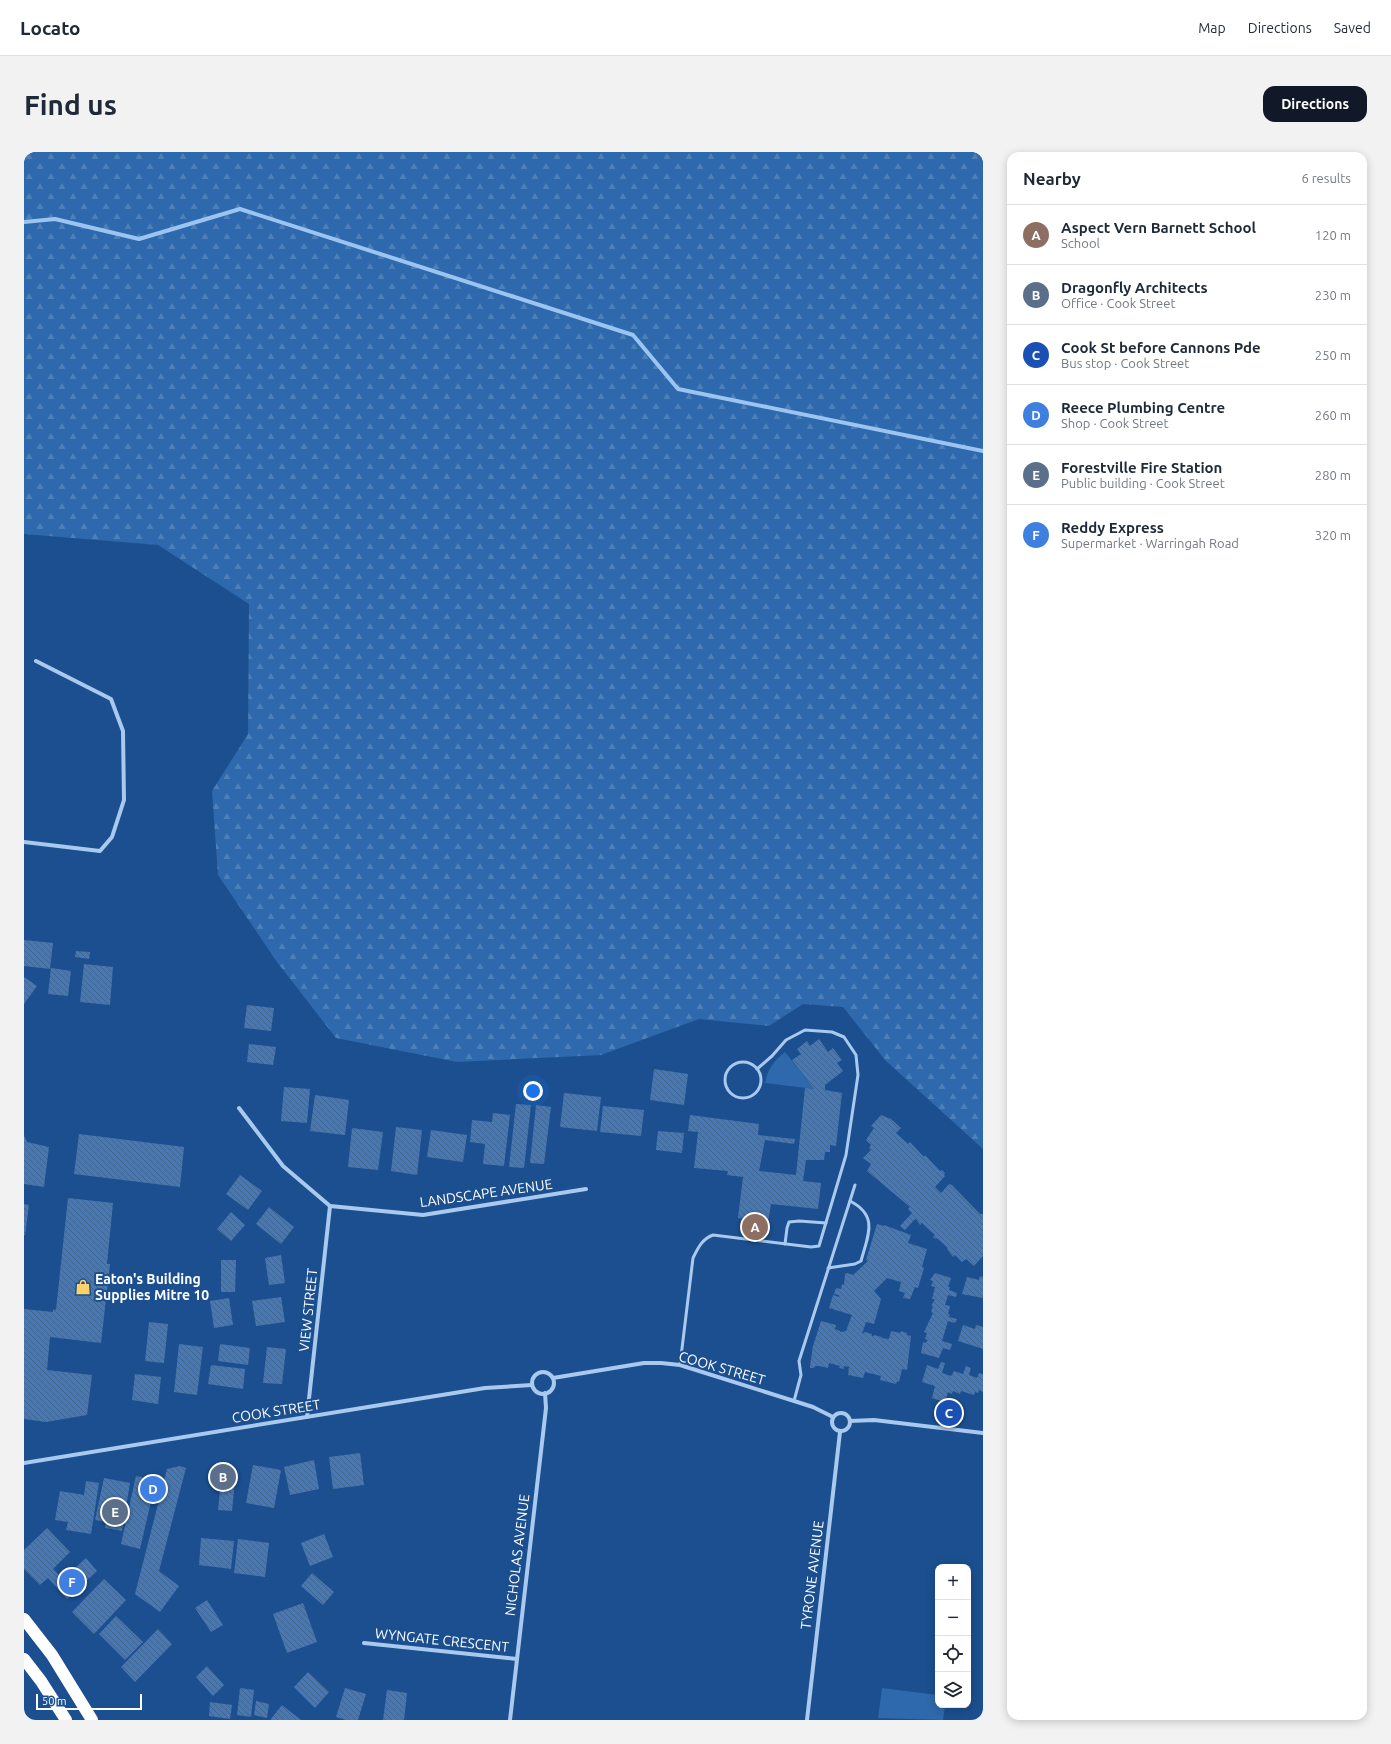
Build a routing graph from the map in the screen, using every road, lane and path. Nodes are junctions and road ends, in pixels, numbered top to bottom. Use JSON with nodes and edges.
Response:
{"nodes":[{"id":1,"x":36,"y":661,"type":"dead end"},
{"id":2,"x":24,"y":842,"type":"edge"},
{"id":3,"x":757,"y":1069,"type":"junction"},
{"id":4,"x":239,"y":1108,"type":"dead end"},
{"id":5,"x":855,"y":1185,"type":"dead end"},
{"id":6,"x":586,"y":1189,"type":"dead end"},
{"id":7,"x":850,"y":1200,"type":"junction"},
{"id":8,"x":330,"y":1206,"type":"junction"},
{"id":9,"x":826,"y":1223,"type":"junction"},
{"id":10,"x":785,"y":1244,"type":"junction"},
{"id":11,"x":828,"y":1268,"type":"junction"},
{"id":12,"x":680,"y":1365,"type":"junction"},
{"id":13,"x":553,"y":1378,"type":"junction"},
{"id":14,"x":532,"y":1385,"type":"junction"},
{"id":15,"x":545,"y":1393,"type":"junction"},
{"id":16,"x":794,"y":1401,"type":"junction"},
{"id":17,"x":308,"y":1417,"type":"junction"},
{"id":18,"x":833,"y":1417,"type":"junction"},
{"id":19,"x":850,"y":1420,"type":"junction"},
{"id":20,"x":840,"y":1432,"type":"junction"},
{"id":21,"x":983,"y":1433,"type":"edge"},
{"id":22,"x":24,"y":1463,"type":"edge"},
{"id":23,"x":24,"y":1619,"type":"edge"},
{"id":24,"x":364,"y":1642,"type":"dead end"},
{"id":25,"x":24,"y":1659,"type":"edge"},
{"id":26,"x":517,"y":1659,"type":"junction"},
{"id":27,"x":66,"y":1720,"type":"edge"},
{"id":28,"x":92,"y":1720,"type":"edge"},
{"id":29,"x":510,"y":1720,"type":"edge"},
{"id":30,"x":807,"y":1720,"type":"edge"}],
"edges":[{"from":1,"to":2,"type":"street"},
{"from":3,"to":3,"type":"lane"},
{"from":3,"to":9,"type":"lane"},
{"from":4,"to":8,"type":"street"},
{"from":5,"to":7,"type":"lane"},
{"from":6,"to":8,"type":"street","name":"LANDSCAPE AVENUE"},
{"from":7,"to":11,"type":"lane"},
{"from":7,"to":11,"type":"lane"},
{"from":8,"to":17,"type":"street","name":"VIEW STREET"},
{"from":9,"to":10,"type":"lane"},
{"from":9,"to":10,"type":"lane"},
{"from":10,"to":12,"type":"lane"},
{"from":11,"to":16,"type":"lane"},
{"from":12,"to":13,"type":"street","name":"COOK STREET"},
{"from":12,"to":16,"type":"street","name":"COOK STREET"},
{"from":13,"to":14,"type":"street"},
{"from":13,"to":15,"type":"street"},
{"from":14,"to":15,"type":"street"},
{"from":14,"to":17,"type":"street","name":"COOK STREET"},
{"from":15,"to":26,"type":"street","name":"NICHOLAS AVENUE"},
{"from":16,"to":18,"type":"street","name":"COOK STREET"},
{"from":17,"to":22,"type":"street","name":"COOK STREET"},
{"from":18,"to":19,"type":"street"},
{"from":18,"to":20,"type":"street"},
{"from":19,"to":20,"type":"street"},
{"from":19,"to":21,"type":"street"},
{"from":20,"to":30,"type":"street","name":"TYRONE AVENUE"},
{"from":23,"to":28,"type":"highway"},
{"from":24,"to":26,"type":"street","name":"WYNGATE CRESCENT"},
{"from":25,"to":27,"type":"highway"},
{"from":26,"to":29,"type":"street","name":"NICHOLAS AVENUE"}]}
